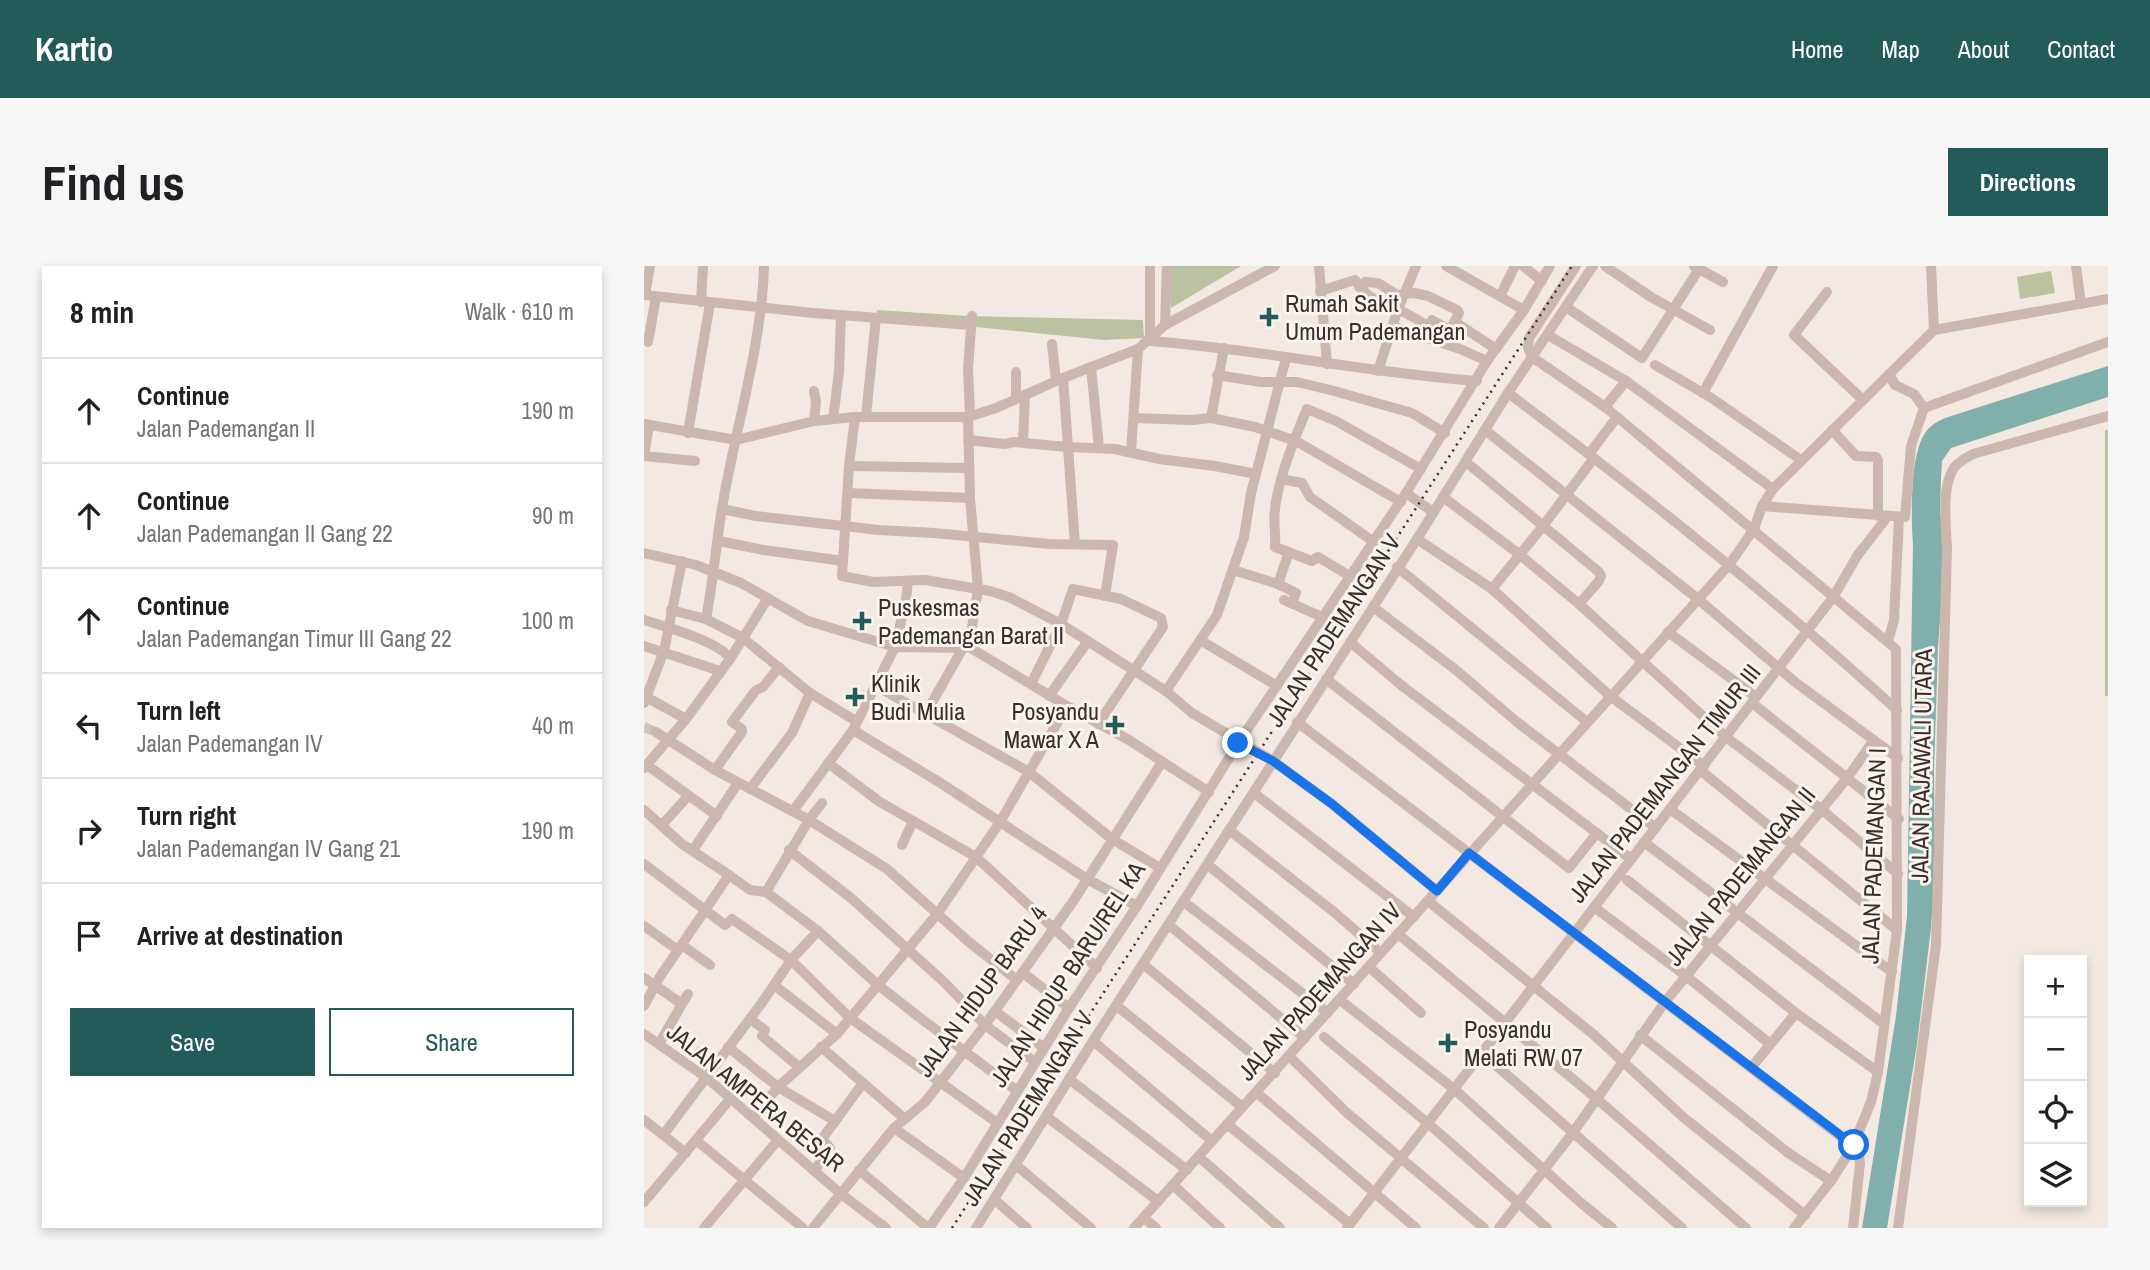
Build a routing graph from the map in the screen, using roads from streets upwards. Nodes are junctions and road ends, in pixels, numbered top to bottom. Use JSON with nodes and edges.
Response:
{"nodes":[{"id":1,"x":650,"y":266,"type":"edge"},
{"id":2,"x":703,"y":266,"type":"edge"},
{"id":3,"x":764,"y":266,"type":"edge"},
{"id":4,"x":1150,"y":266,"type":"edge"},
{"id":5,"x":1167,"y":266,"type":"edge"},
{"id":6,"x":1275,"y":266,"type":"edge"},
{"id":7,"x":1319,"y":266,"type":"edge"},
{"id":8,"x":1416,"y":266,"type":"edge"},
{"id":9,"x":1446,"y":266,"type":"edge"},
{"id":10,"x":1516,"y":266,"type":"edge"},
{"id":11,"x":1523,"y":266,"type":"edge"},
{"id":12,"x":1550,"y":266,"type":"edge"},
{"id":13,"x":1576,"y":266,"type":"edge"},
{"id":14,"x":1593,"y":266,"type":"edge"},
{"id":15,"x":1605,"y":266,"type":"edge"},
{"id":16,"x":1773,"y":266,"type":"edge"},
{"id":17,"x":1931,"y":266,"type":"edge"},
{"id":18,"x":2076,"y":266,"type":"edge"},
{"id":19,"x":1698,"y":267,"type":"edge"},
{"id":20,"x":1542,"y":281,"type":"junction"},
{"id":21,"x":1723,"y":282,"type":"dead end"},
{"id":22,"x":1359,"y":287,"type":"junction"},
{"id":23,"x":1320,"y":291,"type":"junction"},
{"id":24,"x":1827,"y":292,"type":"dead end"},
{"id":25,"x":1403,"y":295,"type":"junction"},
{"id":26,"x":648,"y":296,"type":"edge"},
{"id":27,"x":1500,"y":296,"type":"junction"},
{"id":28,"x":2108,"y":299,"type":"edge"},
{"id":29,"x":706,"y":302,"type":"junction"},
{"id":30,"x":2081,"y":304,"type":"junction"},
{"id":31,"x":760,"y":307,"type":"junction"},
{"id":32,"x":1566,"y":307,"type":"junction"},
{"id":33,"x":1398,"y":309,"type":"junction"},
{"id":34,"x":1524,"y":310,"type":"junction"},
{"id":35,"x":1674,"y":310,"type":"junction"},
{"id":36,"x":841,"y":315,"type":"junction"},
{"id":37,"x":876,"y":318,"type":"junction"},
{"id":38,"x":1455,"y":322,"type":"junction"},
{"id":39,"x":1165,"y":325,"type":"junction"},
{"id":40,"x":1392,"y":326,"type":"junction"},
{"id":41,"x":1710,"y":330,"type":"dead end"},
{"id":42,"x":1934,"y":330,"type":"junction"},
{"id":43,"x":1506,"y":334,"type":"junction"},
{"id":44,"x":1553,"y":338,"type":"dead end"},
{"id":45,"x":1150,"y":341,"type":"junction"},
{"id":46,"x":648,"y":342,"type":"dead end"},
{"id":47,"x":2108,"y":342,"type":"edge"},
{"id":48,"x":1052,"y":344,"type":"dead end"},
{"id":49,"x":1224,"y":348,"type":"junction"},
{"id":50,"x":1138,"y":349,"type":"junction"},
{"id":51,"x":1496,"y":349,"type":"junction"},
{"id":52,"x":1530,"y":352,"type":"junction"},
{"id":53,"x":1286,"y":358,"type":"junction"},
{"id":54,"x":1487,"y":361,"type":"junction"},
{"id":55,"x":1327,"y":364,"type":"junction"},
{"id":56,"x":1654,"y":365,"type":"dead end"},
{"id":57,"x":1091,"y":367,"type":"junction"},
{"id":58,"x":1378,"y":371,"type":"junction"},
{"id":59,"x":1016,"y":372,"type":"dead end"},
{"id":60,"x":1889,"y":374,"type":"junction"},
{"id":61,"x":1217,"y":375,"type":"junction"},
{"id":62,"x":1060,"y":380,"type":"junction"},
{"id":63,"x":1279,"y":381,"type":"junction"},
{"id":64,"x":1477,"y":381,"type":"junction"},
{"id":65,"x":1626,"y":381,"type":"junction"},
{"id":66,"x":814,"y":391,"type":"dead end"},
{"id":67,"x":1508,"y":393,"type":"junction"},
{"id":68,"x":1703,"y":393,"type":"junction"},
{"id":69,"x":1021,"y":397,"type":"junction"},
{"id":70,"x":1863,"y":400,"type":"junction"},
{"id":71,"x":1605,"y":407,"type":"junction"},
{"id":72,"x":1924,"y":408,"type":"junction"},
{"id":73,"x":860,"y":416,"type":"junction"},
{"id":74,"x":2108,"y":416,"type":"edge"},
{"id":75,"x":970,"y":417,"type":"junction"},
{"id":76,"x":1617,"y":417,"type":"junction"},
{"id":77,"x":1134,"y":418,"type":"junction"},
{"id":78,"x":1211,"y":418,"type":"junction"},
{"id":79,"x":833,"y":419,"type":"junction"},
{"id":80,"x":814,"y":421,"type":"junction"},
{"id":81,"x":647,"y":425,"type":"edge"},
{"id":82,"x":1485,"y":430,"type":"junction"},
{"id":83,"x":1832,"y":430,"type":"junction"},
{"id":84,"x":1266,"y":432,"type":"junction"},
{"id":85,"x":688,"y":433,"type":"junction"},
{"id":86,"x":1444,"y":433,"type":"junction"},
{"id":87,"x":736,"y":440,"type":"junction"},
{"id":88,"x":968,"y":440,"type":"junction"},
{"id":89,"x":1296,"y":441,"type":"junction"},
{"id":90,"x":1023,"y":442,"type":"junction"},
{"id":91,"x":1067,"y":447,"type":"junction"},
{"id":92,"x":1099,"y":448,"type":"junction"},
{"id":93,"x":1132,"y":452,"type":"junction"},
{"id":94,"x":644,"y":456,"type":"edge"},
{"id":95,"x":1591,"y":456,"type":"junction"},
{"id":96,"x":1801,"y":460,"type":"junction"},
{"id":97,"x":695,"y":461,"type":"dead end"},
{"id":98,"x":1466,"y":462,"type":"junction"},
{"id":99,"x":849,"y":466,"type":"junction"},
{"id":100,"x":969,"y":469,"type":"junction"},
{"id":101,"x":983,"y":469,"type":"dead end"},
{"id":102,"x":1422,"y":469,"type":"junction"},
{"id":103,"x":1256,"y":474,"type":"junction"},
{"id":104,"x":1281,"y":479,"type":"junction"},
{"id":105,"x":1773,"y":489,"type":"junction"},
{"id":106,"x":848,"y":493,"type":"junction"},
{"id":107,"x":1567,"y":494,"type":"junction"},
{"id":108,"x":1443,"y":497,"type":"junction"},
{"id":109,"x":970,"y":498,"type":"junction"},
{"id":110,"x":1404,"y":498,"type":"junction"},
{"id":111,"x":1762,"y":506,"type":"junction"},
{"id":112,"x":722,"y":509,"type":"junction"},
{"id":113,"x":1433,"y":513,"type":"junction"},
{"id":114,"x":1892,"y":517,"type":"junction"},
{"id":115,"x":845,"y":526,"type":"junction"},
{"id":116,"x":1544,"y":526,"type":"junction"},
{"id":117,"x":1754,"y":529,"type":"junction"},
{"id":118,"x":973,"y":536,"type":"junction"},
{"id":119,"x":1417,"y":539,"type":"junction"},
{"id":120,"x":719,"y":541,"type":"junction"},
{"id":121,"x":1374,"y":542,"type":"junction"},
{"id":122,"x":1075,"y":544,"type":"junction"},
{"id":123,"x":1289,"y":552,"type":"junction"},
{"id":124,"x":644,"y":553,"type":"edge"},
{"id":125,"x":1519,"y":554,"type":"junction"},
{"id":126,"x":682,"y":561,"type":"junction"},
{"id":127,"x":843,"y":561,"type":"junction"},
{"id":128,"x":1729,"y":565,"type":"junction"},
{"id":129,"x":1397,"y":567,"type":"junction"},
{"id":130,"x":1233,"y":570,"type":"junction"},
{"id":131,"x":715,"y":572,"type":"junction"},
{"id":132,"x":1350,"y":576,"type":"junction"},
{"id":133,"x":908,"y":581,"type":"junction"},
{"id":134,"x":1278,"y":584,"type":"junction"},
{"id":135,"x":978,"y":589,"type":"junction"},
{"id":136,"x":1492,"y":589,"type":"junction"},
{"id":137,"x":1105,"y":596,"type":"junction"},
{"id":138,"x":1834,"y":596,"type":"junction"},
{"id":139,"x":768,"y":598,"type":"junction"},
{"id":140,"x":1698,"y":599,"type":"junction"},
{"id":141,"x":1579,"y":604,"type":"junction"},
{"id":142,"x":1373,"y":607,"type":"junction"},
{"id":143,"x":671,"y":610,"type":"junction"},
{"id":144,"x":1322,"y":617,"type":"junction"},
{"id":145,"x":706,"y":619,"type":"junction"},
{"id":146,"x":644,"y":620,"type":"edge"},
{"id":147,"x":1061,"y":624,"type":"junction"},
{"id":148,"x":669,"y":628,"type":"junction"},
{"id":149,"x":1808,"y":630,"type":"junction"},
{"id":150,"x":1668,"y":632,"type":"junction"},
{"id":151,"x":743,"y":638,"type":"junction"},
{"id":152,"x":1200,"y":640,"type":"junction"},
{"id":153,"x":1088,"y":641,"type":"junction"},
{"id":154,"x":1350,"y":642,"type":"junction"},
{"id":155,"x":1891,"y":643,"type":"junction"},
{"id":156,"x":644,"y":646,"type":"edge"},
{"id":157,"x":895,"y":647,"type":"junction"},
{"id":158,"x":966,"y":647,"type":"junction"},
{"id":159,"x":931,"y":648,"type":"junction"},
{"id":160,"x":664,"y":651,"type":"junction"},
{"id":161,"x":730,"y":659,"type":"junction"},
{"id":162,"x":925,"y":660,"type":"dead end"},
{"id":163,"x":1641,"y":662,"type":"junction"},
{"id":164,"x":779,"y":667,"type":"junction"},
{"id":165,"x":1778,"y":668,"type":"junction"},
{"id":166,"x":720,"y":671,"type":"junction"},
{"id":167,"x":1135,"y":671,"type":"junction"},
{"id":168,"x":1326,"y":679,"type":"junction"},
{"id":169,"x":1031,"y":684,"type":"junction"},
{"id":170,"x":876,"y":686,"type":"junction"},
{"id":171,"x":1277,"y":686,"type":"junction"},
{"id":172,"x":1166,"y":691,"type":"junction"},
{"id":173,"x":810,"y":693,"type":"junction"},
{"id":174,"x":1049,"y":696,"type":"junction"},
{"id":175,"x":1610,"y":696,"type":"junction"},
{"id":176,"x":645,"y":699,"type":"edge"},
{"id":177,"x":1754,"y":700,"type":"junction"},
{"id":178,"x":1067,"y":706,"type":"junction"},
{"id":179,"x":1896,"y":710,"type":"junction"},
{"id":180,"x":926,"y":713,"type":"junction"},
{"id":181,"x":686,"y":719,"type":"junction"},
{"id":182,"x":1297,"y":722,"type":"junction"},
{"id":183,"x":1587,"y":722,"type":"junction"},
{"id":184,"x":1098,"y":724,"type":"junction"},
{"id":185,"x":854,"y":726,"type":"junction"},
{"id":186,"x":656,"y":732,"type":"tunnel mouth"},
{"id":187,"x":1726,"y":737,"type":"junction"},
{"id":188,"x":669,"y":739,"type":"junction"},
{"id":189,"x":1874,"y":740,"type":"junction"},
{"id":190,"x":1238,"y":743,"type":"junction"},
{"id":191,"x":1559,"y":754,"type":"junction"},
{"id":192,"x":1898,"y":758,"type":"junction"},
{"id":193,"x":1273,"y":761,"type":"junction"},
{"id":194,"x":1162,"y":762,"type":"junction"},
{"id":195,"x":828,"y":763,"type":"junction"},
{"id":196,"x":645,"y":766,"type":"edge"},
{"id":197,"x":1702,"y":768,"type":"junction"},
{"id":198,"x":715,"y":770,"type":"junction"},
{"id":199,"x":1029,"y":772,"type":"junction"},
{"id":200,"x":1848,"y":777,"type":"junction"},
{"id":201,"x":738,"y":783,"type":"junction"},
{"id":202,"x":1531,"y":784,"type":"junction"},
{"id":203,"x":750,"y":789,"type":"junction"},
{"id":204,"x":1209,"y":792,"type":"junction"},
{"id":205,"x":1254,"y":793,"type":"junction"},
{"id":206,"x":688,"y":796,"type":"junction"},
{"id":207,"x":822,"y":803,"type":"dead end"},
{"id":208,"x":1670,"y":808,"type":"junction"},
{"id":209,"x":1821,"y":809,"type":"junction"},
{"id":210,"x":644,"y":810,"type":"edge"},
{"id":211,"x":793,"y":811,"type":"junction"},
{"id":212,"x":717,"y":816,"type":"junction"},
{"id":213,"x":1502,"y":816,"type":"junction"},
{"id":214,"x":1899,"y":819,"type":"junction"},
{"id":215,"x":809,"y":820,"type":"junction"},
{"id":216,"x":913,"y":821,"type":"junction"},
{"id":217,"x":1000,"y":822,"type":"junction"},
{"id":218,"x":662,"y":825,"type":"junction"},
{"id":219,"x":1656,"y":828,"type":"junction"},
{"id":220,"x":1229,"y":830,"type":"junction"},
{"id":221,"x":1597,"y":833,"type":"junction"},
{"id":222,"x":1112,"y":838,"type":"junction"},
{"id":223,"x":1644,"y":842,"type":"junction"},
{"id":224,"x":902,"y":845,"type":"dead end"},
{"id":225,"x":1792,"y":845,"type":"junction"},
{"id":226,"x":693,"y":850,"type":"junction"},
{"id":227,"x":789,"y":850,"type":"junction"},
{"id":228,"x":1469,"y":853,"type":"junction"},
{"id":229,"x":976,"y":857,"type":"junction"},
{"id":230,"x":1631,"y":859,"type":"junction"},
{"id":231,"x":644,"y":864,"type":"edge"},
{"id":232,"x":1208,"y":865,"type":"junction"},
{"id":233,"x":1160,"y":868,"type":"junction"},
{"id":234,"x":1898,"y":874,"type":"junction"},
{"id":235,"x":729,"y":875,"type":"junction"},
{"id":236,"x":1764,"y":878,"type":"junction"},
{"id":237,"x":1087,"y":879,"type":"junction"},
{"id":238,"x":1627,"y":880,"type":"dead end"},
{"id":239,"x":1437,"y":891,"type":"junction"},
{"id":240,"x":765,"y":892,"type":"junction"},
{"id":241,"x":1428,"y":901,"type":"junction"},
{"id":242,"x":1184,"y":902,"type":"junction"},
{"id":243,"x":1137,"y":906,"type":"junction"},
{"id":244,"x":1594,"y":907,"type":"junction"},
{"id":245,"x":705,"y":910,"type":"junction"},
{"id":246,"x":1738,"y":911,"type":"junction"},
{"id":247,"x":938,"y":914,"type":"junction"},
{"id":248,"x":1414,"y":917,"type":"junction"},
{"id":249,"x":1169,"y":925,"type":"junction"},
{"id":250,"x":644,"y":926,"type":"edge"},
{"id":251,"x":1054,"y":928,"type":"junction"},
{"id":252,"x":1898,"y":930,"type":"junction"},
{"id":253,"x":818,"y":931,"type":"junction"},
{"id":254,"x":1575,"y":933,"type":"junction"},
{"id":255,"x":1398,"y":934,"type":"junction"},
{"id":256,"x":1710,"y":945,"type":"junction"},
{"id":257,"x":680,"y":948,"type":"junction"},
{"id":258,"x":909,"y":950,"type":"junction"},
{"id":259,"x":1381,"y":953,"type":"junction"},
{"id":260,"x":791,"y":960,"type":"junction"},
{"id":261,"x":1143,"y":964,"type":"junction"},
{"id":262,"x":710,"y":965,"type":"dead end"},
{"id":263,"x":1369,"y":967,"type":"junction"},
{"id":264,"x":1097,"y":968,"type":"junction"},
{"id":265,"x":1892,"y":972,"type":"junction"},
{"id":266,"x":1020,"y":976,"type":"junction"},
{"id":267,"x":1686,"y":976,"type":"junction"},
{"id":268,"x":644,"y":978,"type":"edge"},
{"id":269,"x":1354,"y":984,"type":"junction"},
{"id":270,"x":774,"y":985,"type":"junction"},
{"id":271,"x":878,"y":985,"type":"junction"},
{"id":272,"x":655,"y":986,"type":"junction"},
{"id":273,"x":1533,"y":987,"type":"junction"},
{"id":274,"x":1340,"y":1000,"type":"junction"},
{"id":275,"x":1665,"y":1002,"type":"junction"},
{"id":276,"x":644,"y":1006,"type":"edge"},
{"id":277,"x":1117,"y":1006,"type":"junction"},
{"id":278,"x":1069,"y":1008,"type":"junction"},
{"id":279,"x":995,"y":1011,"type":"junction"},
{"id":280,"x":1328,"y":1013,"type":"junction"},
{"id":281,"x":1421,"y":1013,"type":"dead end"},
{"id":282,"x":1796,"y":1013,"type":"junction"},
{"id":283,"x":750,"y":1018,"type":"junction"},
{"id":284,"x":850,"y":1018,"type":"junction"},
{"id":285,"x":1506,"y":1022,"type":"junction"},
{"id":286,"x":1884,"y":1024,"type":"junction"},
{"id":287,"x":985,"y":1025,"type":"junction"},
{"id":288,"x":644,"y":1034,"type":"edge"},
{"id":289,"x":837,"y":1034,"type":"junction"},
{"id":290,"x":1640,"y":1035,"type":"junction"},
{"id":291,"x":1324,"y":1037,"type":"dead end"},
{"id":292,"x":1305,"y":1038,"type":"junction"},
{"id":293,"x":1093,"y":1041,"type":"junction"},
{"id":294,"x":659,"y":1044,"type":"junction"},
{"id":295,"x":1770,"y":1044,"type":"junction"},
{"id":296,"x":728,"y":1047,"type":"junction"},
{"id":297,"x":821,"y":1047,"type":"junction"},
{"id":298,"x":1044,"y":1048,"type":"junction"},
{"id":299,"x":701,"y":1052,"type":"dead end"},
{"id":300,"x":963,"y":1052,"type":"junction"},
{"id":301,"x":1482,"y":1053,"type":"junction"},
{"id":302,"x":1289,"y":1056,"type":"junction"},
{"id":303,"x":1621,"y":1060,"type":"junction"},
{"id":304,"x":1035,"y":1062,"type":"junction"},
{"id":305,"x":717,"y":1063,"type":"junction"},
{"id":306,"x":799,"y":1067,"type":"junction"},
{"id":307,"x":1751,"y":1068,"type":"junction"},
{"id":308,"x":1878,"y":1072,"type":"junction"},
{"id":309,"x":1275,"y":1073,"type":"junction"},
{"id":310,"x":707,"y":1078,"type":"junction"},
{"id":311,"x":1069,"y":1079,"type":"junction"},
{"id":312,"x":863,"y":1083,"type":"junction"},
{"id":313,"x":940,"y":1083,"type":"junction"},
{"id":314,"x":778,"y":1087,"type":"junction"},
{"id":315,"x":1454,"y":1089,"type":"junction"},
{"id":316,"x":1016,"y":1090,"type":"junction"},
{"id":317,"x":1256,"y":1093,"type":"junction"},
{"id":318,"x":731,"y":1098,"type":"junction"},
{"id":319,"x":1597,"y":1098,"type":"junction"},
{"id":320,"x":1242,"y":1107,"type":"junction"},
{"id":321,"x":754,"y":1117,"type":"junction"},
{"id":322,"x":1046,"y":1117,"type":"junction"},
{"id":323,"x":905,"y":1119,"type":"junction"},
{"id":324,"x":644,"y":1120,"type":"edge"},
{"id":325,"x":835,"y":1121,"type":"junction"},
{"id":326,"x":996,"y":1122,"type":"junction"},
{"id":327,"x":1227,"y":1124,"type":"junction"},
{"id":328,"x":1427,"y":1124,"type":"junction"},
{"id":329,"x":894,"y":1128,"type":"junction"},
{"id":330,"x":1572,"y":1133,"type":"junction"},
{"id":331,"x":664,"y":1134,"type":"junction"},
{"id":332,"x":778,"y":1140,"type":"junction"},
{"id":333,"x":697,"y":1141,"type":"junction"},
{"id":334,"x":1212,"y":1141,"type":"junction"},
{"id":335,"x":1854,"y":1144,"type":"junction"},
{"id":336,"x":686,"y":1153,"type":"junction"},
{"id":337,"x":1199,"y":1157,"type":"junction"},
{"id":338,"x":1402,"y":1157,"type":"junction"},
{"id":339,"x":1016,"y":1165,"type":"junction"},
{"id":340,"x":1545,"y":1169,"type":"junction"},
{"id":341,"x":859,"y":1170,"type":"junction"},
{"id":342,"x":1187,"y":1170,"type":"junction"},
{"id":343,"x":814,"y":1171,"type":"junction"},
{"id":344,"x":964,"y":1178,"type":"junction"},
{"id":345,"x":743,"y":1180,"type":"junction"},
{"id":346,"x":1831,"y":1181,"type":"junction"},
{"id":347,"x":1173,"y":1185,"type":"junction"},
{"id":348,"x":648,"y":1187,"type":"edge"},
{"id":349,"x":1375,"y":1191,"type":"junction"},
{"id":350,"x":841,"y":1194,"type":"junction"},
{"id":351,"x":994,"y":1199,"type":"junction"},
{"id":352,"x":1158,"y":1201,"type":"junction"},
{"id":353,"x":644,"y":1202,"type":"edge"},
{"id":354,"x":1518,"y":1204,"type":"junction"},
{"id":355,"x":1805,"y":1215,"type":"junction"},
{"id":356,"x":1144,"y":1217,"type":"junction"},
{"id":357,"x":708,"y":1224,"type":"edge"},
{"id":358,"x":1348,"y":1227,"type":"edge"},
{"id":359,"x":1796,"y":1227,"type":"edge"},
{"id":360,"x":722,"y":1228,"type":"edge"},
{"id":361,"x":803,"y":1228,"type":"edge"},
{"id":362,"x":813,"y":1228,"type":"edge"},
{"id":363,"x":886,"y":1228,"type":"edge"},
{"id":364,"x":929,"y":1228,"type":"edge"},
{"id":365,"x":976,"y":1228,"type":"edge"},
{"id":366,"x":1027,"y":1228,"type":"edge"},
{"id":367,"x":1091,"y":1228,"type":"edge"},
{"id":368,"x":1134,"y":1228,"type":"edge"},
{"id":369,"x":1156,"y":1228,"type":"edge"},
{"id":370,"x":1220,"y":1228,"type":"edge"},
{"id":371,"x":1280,"y":1228,"type":"edge"},
{"id":372,"x":1416,"y":1228,"type":"edge"},
{"id":373,"x":1484,"y":1228,"type":"edge"},
{"id":374,"x":1499,"y":1228,"type":"edge"},
{"id":375,"x":1547,"y":1228,"type":"edge"},
{"id":376,"x":1612,"y":1228,"type":"edge"},
{"id":377,"x":1682,"y":1228,"type":"edge"},
{"id":378,"x":1746,"y":1228,"type":"edge"},
{"id":379,"x":1853,"y":1228,"type":"edge"},
{"id":380,"x":1898,"y":1228,"type":"edge"}],
"edges":[{"from":1,"to":26,"type":"street"},
{"from":2,"to":29,"type":"street"},
{"from":3,"to":31,"type":"street"},
{"from":4,"to":45,"type":"street"},
{"from":5,"to":39,"type":"street"},
{"from":6,"to":39,"type":"street"},
{"from":7,"to":23,"type":"street"},
{"from":8,"to":25,"type":"street"},
{"from":9,"to":27,"type":"street"},
{"from":10,"to":27,"type":"street"},
{"from":11,"to":20,"type":"street"},
{"from":12,"to":20,"type":"street","name":"JALAN HIDUP BARU/REL KA"},
{"from":13,"to":52,"type":"street","name":"JALAN PADEMANGAN V"},
{"from":14,"to":32,"type":"street"},
{"from":15,"to":35,"type":"street"},
{"from":16,"to":68,"type":"street"},
{"from":17,"to":42,"type":"street"},
{"from":18,"to":30,"type":"street"},
{"from":19,"to":21,"type":"street"},
{"from":19,"to":35,"type":"street"},
{"from":20,"to":34,"type":"street","name":"JALAN HIDUP BARU/REL KA"},
{"from":22,"to":23,"type":"street"},
{"from":22,"to":25,"type":"street"},
{"from":22,"to":33,"type":"street"},
{"from":23,"to":55,"type":"street"},
{"from":24,"to":70,"type":"street"},
{"from":25,"to":33,"type":"street"},
{"from":25,"to":38,"type":"street"},
{"from":26,"to":29,"type":"street"},
{"from":26,"to":46,"type":"street"},
{"from":27,"to":34,"type":"street"},
{"from":28,"to":30,"type":"street"},
{"from":29,"to":31,"type":"street"},
{"from":29,"to":85,"type":"street"},
{"from":30,"to":42,"type":"street"},
{"from":31,"to":36,"type":"street"},
{"from":31,"to":87,"type":"street"},
{"from":32,"to":35,"type":"street"},
{"from":32,"to":52,"type":"street"},
{"from":33,"to":38,"type":"street"},
{"from":33,"to":40,"type":"street"},
{"from":34,"to":43,"type":"street","name":"JALAN HIDUP BARU/REL KA"},
{"from":35,"to":41,"type":"street"},
{"from":36,"to":37,"type":"street"},
{"from":36,"to":79,"type":"street"},
{"from":37,"to":73,"type":"street"},
{"from":37,"to":75,"type":"street"},
{"from":38,"to":51,"type":"street"},
{"from":39,"to":45,"type":"street"},
{"from":40,"to":54,"type":"street"},
{"from":40,"to":58,"type":"street"},
{"from":42,"to":60,"type":"street","name":"JALAN PADEMANGAN IV"},
{"from":43,"to":51,"type":"street","name":"JALAN HIDUP BARU/REL KA"},
{"from":43,"to":52,"type":"street"},
{"from":44,"to":65,"type":"street"},
{"from":45,"to":49,"type":"street"},
{"from":45,"to":50,"type":"street"},
{"from":47,"to":72,"type":"street"},
{"from":48,"to":62,"type":"street"},
{"from":49,"to":53,"type":"street"},
{"from":49,"to":61,"type":"street"},
{"from":50,"to":57,"type":"street"},
{"from":50,"to":77,"type":"street"},
{"from":51,"to":54,"type":"street","name":"JALAN HIDUP BARU/REL KA"},
{"from":52,"to":67,"type":"street","name":"JALAN PADEMANGAN V"},
{"from":52,"to":71,"type":"street"},
{"from":53,"to":55,"type":"street"},
{"from":53,"to":63,"type":"street"},
{"from":54,"to":64,"type":"street","name":"JALAN HIDUP BARU/REL KA"},
{"from":55,"to":58,"type":"street"},
{"from":56,"to":68,"type":"street"},
{"from":57,"to":62,"type":"street"},
{"from":57,"to":92,"type":"street"},
{"from":58,"to":64,"type":"street"},
{"from":59,"to":69,"type":"street"},
{"from":60,"to":70,"type":"street","name":"JALAN PADEMANGAN IV"},
{"from":60,"to":72,"type":"street"},
{"from":61,"to":63,"type":"street"},
{"from":61,"to":78,"type":"street"},
{"from":62,"to":69,"type":"street"},
{"from":62,"to":91,"type":"street"},
{"from":63,"to":84,"type":"street"},
{"from":63,"to":86,"type":"street"},
{"from":64,"to":86,"type":"street","name":"JALAN HIDUP BARU/REL KA"},
{"from":65,"to":71,"type":"street"},
{"from":65,"to":105,"type":"street"},
{"from":66,"to":80,"type":"street"},
{"from":67,"to":82,"type":"street","name":"JALAN PADEMANGAN V"},
{"from":67,"to":95,"type":"street"},
{"from":68,"to":96,"type":"street"},
{"from":69,"to":75,"type":"street"},
{"from":69,"to":90,"type":"street"},
{"from":70,"to":83,"type":"street","name":"JALAN PADEMANGAN IV"},
{"from":71,"to":76,"type":"street"},
{"from":72,"to":114,"type":"street"},
{"from":73,"to":75,"type":"street"},
{"from":73,"to":79,"type":"street"},
{"from":73,"to":99,"type":"street"},
{"from":74,"to":380,"type":"street","name":"JALAN RAJAWALI UTARA"},
{"from":75,"to":88,"type":"street"},
{"from":76,"to":95,"type":"street"},
{"from":76,"to":117,"type":"street"},
{"from":77,"to":78,"type":"street"},
{"from":77,"to":93,"type":"street"},
{"from":78,"to":84,"type":"street"},
{"from":79,"to":80,"type":"street"},
{"from":80,"to":87,"type":"street"},
{"from":81,"to":85,"type":"street"},
{"from":81,"to":94,"type":"street"},
{"from":82,"to":98,"type":"street","name":"JALAN PADEMANGAN V"},
{"from":82,"to":107,"type":"street"},
{"from":83,"to":96,"type":"street","name":"JALAN PADEMANGAN IV"},
{"from":83,"to":114,"type":"street"},
{"from":84,"to":89,"type":"street"},
{"from":84,"to":103,"type":"street"},
{"from":85,"to":87,"type":"street"},
{"from":86,"to":102,"type":"street","name":"JALAN HIDUP BARU/REL KA"},
{"from":87,"to":112,"type":"street"},
{"from":88,"to":90,"type":"street"},
{"from":88,"to":100,"type":"street"},
{"from":89,"to":102,"type":"street"},
{"from":89,"to":104,"type":"street"},
{"from":89,"to":110,"type":"street"},
{"from":90,"to":91,"type":"street"},
{"from":91,"to":92,"type":"street"},
{"from":91,"to":122,"type":"street"},
{"from":92,"to":93,"type":"street"},
{"from":93,"to":103,"type":"street"},
{"from":94,"to":97,"type":"street"},
{"from":95,"to":107,"type":"street"},
{"from":95,"to":128,"type":"street"},
{"from":96,"to":105,"type":"street","name":"JALAN PADEMANGAN IV"},
{"from":98,"to":108,"type":"street","name":"JALAN PADEMANGAN V"},
{"from":98,"to":116,"type":"street"},
{"from":99,"to":100,"type":"street"},
{"from":99,"to":106,"type":"street"},
{"from":100,"to":101,"type":"street"},
{"from":100,"to":109,"type":"street"},
{"from":102,"to":110,"type":"street","name":"JALAN HIDUP BARU/REL KA"},
{"from":103,"to":130,"type":"street"},
{"from":104,"to":121,"type":"street"},
{"from":104,"to":123,"type":"street"},
{"from":105,"to":111,"type":"street","name":"JALAN PADEMANGAN IV"},
{"from":106,"to":109,"type":"street"},
{"from":106,"to":115,"type":"street"},
{"from":107,"to":116,"type":"street"},
{"from":107,"to":140,"type":"street"},
{"from":108,"to":113,"type":"street","name":"JALAN PADEMANGAN V"},
{"from":108,"to":125,"type":"street"},
{"from":109,"to":118,"type":"street"},
{"from":110,"to":113,"type":"street"},
{"from":110,"to":121,"type":"street","name":"JALAN HIDUP BARU/REL KA"},
{"from":111,"to":114,"type":"street"},
{"from":111,"to":117,"type":"street","name":"JALAN PADEMANGAN IV"},
{"from":112,"to":115,"type":"street"},
{"from":112,"to":120,"type":"street"},
{"from":113,"to":119,"type":"street","name":"JALAN PADEMANGAN V"},
{"from":114,"to":138,"type":"street","name":"JALAN PADEMANGAN TIMUR III"},
{"from":114,"to":155,"type":"street","name":"JALAN PADEMANGAN I"},
{"from":115,"to":118,"type":"street"},
{"from":115,"to":127,"type":"street"},
{"from":116,"to":125,"type":"street"},
{"from":116,"to":141,"type":"street"},
{"from":117,"to":128,"type":"street","name":"JALAN PADEMANGAN IV"},
{"from":117,"to":138,"type":"street"},
{"from":118,"to":122,"type":"street"},
{"from":118,"to":135,"type":"street"},
{"from":119,"to":129,"type":"street","name":"JALAN PADEMANGAN V"},
{"from":119,"to":136,"type":"street"},
{"from":120,"to":127,"type":"street"},
{"from":120,"to":131,"type":"street"},
{"from":121,"to":132,"type":"street","name":"JALAN HIDUP BARU/REL KA"},
{"from":122,"to":137,"type":"street"},
{"from":123,"to":132,"type":"street"},
{"from":123,"to":134,"type":"street"},
{"from":124,"to":126,"type":"street"},
{"from":125,"to":136,"type":"street"},
{"from":125,"to":141,"type":"street"},
{"from":126,"to":131,"type":"street"},
{"from":126,"to":143,"type":"street"},
{"from":127,"to":133,"type":"street"},
{"from":128,"to":140,"type":"street","name":"JALAN PADEMANGAN IV"},
{"from":128,"to":149,"type":"street"},
{"from":129,"to":142,"type":"street","name":"JALAN PADEMANGAN V"},
{"from":129,"to":183,"type":"street"},
{"from":130,"to":134,"type":"street"},
{"from":130,"to":152,"type":"street"},
{"from":131,"to":139,"type":"street"},
{"from":131,"to":145,"type":"street"},
{"from":132,"to":144,"type":"street","name":"JALAN HIDUP BARU/REL KA"},
{"from":133,"to":135,"type":"street"},
{"from":133,"to":157,"type":"street"},
{"from":134,"to":144,"type":"street"},
{"from":135,"to":147,"type":"street"},
{"from":135,"to":158,"type":"street"},
{"from":136,"to":175,"type":"street"},
{"from":137,"to":147,"type":"street"},
{"from":137,"to":167,"type":"street"},
{"from":138,"to":149,"type":"street","name":"JALAN PADEMANGAN TIMUR III"},
{"from":138,"to":155,"type":"street"},
{"from":139,"to":151,"type":"street"},
{"from":139,"to":157,"type":"street"},
{"from":140,"to":150,"type":"street","name":"JALAN PADEMANGAN IV"},
{"from":140,"to":165,"type":"street"},
{"from":141,"to":163,"type":"street"},
{"from":142,"to":154,"type":"street","name":"JALAN PADEMANGAN V"},
{"from":142,"to":191,"type":"street"},
{"from":143,"to":145,"type":"street"},
{"from":143,"to":148,"type":"street"},
{"from":144,"to":171,"type":"street","name":"JALAN HIDUP BARU/REL KA"},
{"from":145,"to":151,"type":"street"},
{"from":146,"to":148,"type":"street"},
{"from":147,"to":153,"type":"street"},
{"from":147,"to":169,"type":"street"},
{"from":148,"to":160,"type":"street"},
{"from":148,"to":161,"type":"street"},
{"from":149,"to":165,"type":"street","name":"JALAN PADEMANGAN TIMUR III"},
{"from":149,"to":179,"type":"street"},
{"from":150,"to":163,"type":"street","name":"JALAN PADEMANGAN IV"},
{"from":150,"to":177,"type":"street"},
{"from":151,"to":161,"type":"street"},
{"from":151,"to":164,"type":"street"},
{"from":152,"to":171,"type":"street"},
{"from":152,"to":172,"type":"street"},
{"from":153,"to":167,"type":"street"},
{"from":153,"to":174,"type":"street"},
{"from":154,"to":168,"type":"street","name":"JALAN PADEMANGAN V"},
{"from":154,"to":202,"type":"street"},
{"from":155,"to":179,"type":"street","name":"JALAN PADEMANGAN I"},
{"from":156,"to":160,"type":"street"},
{"from":157,"to":159,"type":"street"},
{"from":157,"to":170,"type":"street"},
{"from":158,"to":159,"type":"street"},
{"from":158,"to":169,"type":"street"},
{"from":158,"to":180,"type":"street"},
{"from":159,"to":162,"type":"street"},
{"from":160,"to":166,"type":"street"},
{"from":160,"to":176,"type":"street"},
{"from":161,"to":166,"type":"street"},
{"from":163,"to":175,"type":"street","name":"JALAN PADEMANGAN IV"},
{"from":163,"to":187,"type":"street"},
{"from":164,"to":173,"type":"street"},
{"from":164,"to":198,"type":"street"},
{"from":165,"to":177,"type":"street","name":"JALAN PADEMANGAN TIMUR III"},
{"from":165,"to":189,"type":"street"},
{"from":166,"to":181,"type":"street"},
{"from":167,"to":172,"type":"street"},
{"from":167,"to":184,"type":"street"},
{"from":168,"to":182,"type":"street","name":"JALAN PADEMANGAN V"},
{"from":168,"to":213,"type":"street"},
{"from":169,"to":174,"type":"street"},
{"from":170,"to":180,"type":"street"},
{"from":170,"to":185,"type":"street"},
{"from":171,"to":190,"type":"street","name":"JALAN HIDUP BARU/REL KA"},
{"from":172,"to":190,"type":"street"},
{"from":173,"to":185,"type":"street"},
{"from":173,"to":203,"type":"street"},
{"from":174,"to":178,"type":"street"},
{"from":175,"to":183,"type":"street","name":"JALAN PADEMANGAN IV"},
{"from":175,"to":197,"type":"street"},
{"from":176,"to":181,"type":"street"},
{"from":177,"to":187,"type":"street","name":"JALAN PADEMANGAN TIMUR III"},
{"from":177,"to":200,"type":"street"},
{"from":178,"to":184,"type":"street"},
{"from":178,"to":199,"type":"street"},
{"from":179,"to":192,"type":"street","name":"JALAN PADEMANGAN I"},
{"from":180,"to":199,"type":"street"},
{"from":181,"to":188,"type":"street"},
{"from":182,"to":193,"type":"street","name":"JALAN PADEMANGAN V"},
{"from":182,"to":228,"type":"street"},
{"from":183,"to":191,"type":"street","name":"JALAN PADEMANGAN IV"},
{"from":184,"to":194,"type":"street"},
{"from":185,"to":195,"type":"street"},
{"from":185,"to":217,"type":"street"},
{"from":186,"to":188,"type":"street"},
{"from":187,"to":197,"type":"street","name":"JALAN PADEMANGAN TIMUR III"},
{"from":187,"to":209,"type":"street"},
{"from":188,"to":196,"type":"street"},
{"from":188,"to":198,"type":"street"},
{"from":189,"to":192,"type":"street"},
{"from":189,"to":200,"type":"street","name":"JALAN PADEMANGAN II"},
{"from":190,"to":193,"type":"street"},
{"from":190,"to":204,"type":"street","name":"JALAN HIDUP BARU/REL KA"},
{"from":191,"to":202,"type":"street","name":"JALAN PADEMANGAN IV"},
{"from":191,"to":219,"type":"street"},
{"from":192,"to":214,"type":"street","name":"JALAN PADEMANGAN I"},
{"from":193,"to":205,"type":"street","name":"JALAN PADEMANGAN V"},
{"from":193,"to":239,"type":"street"},
{"from":194,"to":204,"type":"street"},
{"from":194,"to":222,"type":"street","name":"JALAN HIDUP BARU 4"},
{"from":195,"to":211,"type":"street"},
{"from":195,"to":216,"type":"street"},
{"from":196,"to":206,"type":"street"},
{"from":197,"to":208,"type":"street","name":"JALAN PADEMANGAN TIMUR III"},
{"from":197,"to":225,"type":"street"},
{"from":198,"to":201,"type":"street"},
{"from":199,"to":217,"type":"street"},
{"from":199,"to":222,"type":"street"},
{"from":200,"to":209,"type":"street","name":"JALAN PADEMANGAN II"},
{"from":200,"to":214,"type":"street"},
{"from":201,"to":203,"type":"street"},
{"from":201,"to":212,"type":"street"},
{"from":202,"to":213,"type":"street","name":"JALAN PADEMANGAN IV"},
{"from":202,"to":221,"type":"street"},
{"from":203,"to":211,"type":"street"},
{"from":204,"to":233,"type":"street","name":"JALAN HIDUP BARU/REL KA"},
{"from":205,"to":220,"type":"street","name":"JALAN PADEMANGAN V"},
{"from":205,"to":248,"type":"street"},
{"from":206,"to":212,"type":"street"},
{"from":206,"to":218,"type":"street"},
{"from":207,"to":215,"type":"street"},
{"from":208,"to":219,"type":"street","name":"JALAN PADEMANGAN TIMUR III"},
{"from":208,"to":236,"type":"street"},
{"from":209,"to":225,"type":"street","name":"JALAN PADEMANGAN II"},
{"from":209,"to":234,"type":"street"},
{"from":210,"to":218,"type":"street"},
{"from":211,"to":215,"type":"street"},
{"from":212,"to":226,"type":"street"},
{"from":213,"to":221,"type":"street"},
{"from":213,"to":228,"type":"street","name":"JALAN PADEMANGAN IV"},
{"from":214,"to":234,"type":"street","name":"JALAN PADEMANGAN I"},
{"from":215,"to":227,"type":"street"},
{"from":215,"to":247,"type":"street"},
{"from":216,"to":224,"type":"street"},
{"from":216,"to":229,"type":"street"},
{"from":217,"to":229,"type":"street"},
{"from":217,"to":237,"type":"street"},
{"from":218,"to":226,"type":"street"},
{"from":219,"to":223,"type":"street","name":"JALAN PADEMANGAN TIMUR III"},
{"from":220,"to":232,"type":"street","name":"JALAN PADEMANGAN V"},
{"from":220,"to":259,"type":"street"},
{"from":221,"to":230,"type":"street"},
{"from":222,"to":233,"type":"street"},
{"from":222,"to":237,"type":"street","name":"JALAN HIDUP BARU 4"},
{"from":223,"to":230,"type":"street","name":"JALAN PADEMANGAN TIMUR III"},
{"from":223,"to":246,"type":"street"},
{"from":225,"to":236,"type":"street","name":"JALAN PADEMANGAN II"},
{"from":225,"to":252,"type":"street"},
{"from":226,"to":235,"type":"street"},
{"from":227,"to":240,"type":"street"},
{"from":227,"to":258,"type":"street"},
{"from":228,"to":239,"type":"street","name":"JALAN PADEMANGAN IV"},
{"from":228,"to":254,"type":"street"},
{"from":229,"to":247,"type":"street"},
{"from":229,"to":251,"type":"street"},
{"from":230,"to":244,"type":"street","name":"JALAN PADEMANGAN TIMUR III"},
{"from":231,"to":245,"type":"street"},
{"from":232,"to":242,"type":"street","name":"JALAN PADEMANGAN V"},
{"from":232,"to":269,"type":"street"},
{"from":233,"to":243,"type":"street","name":"JALAN HIDUP BARU/REL KA"},
{"from":234,"to":252,"type":"street","name":"JALAN PADEMANGAN I"},
{"from":235,"to":240,"type":"street"},
{"from":235,"to":245,"type":"street"},
{"from":236,"to":246,"type":"street","name":"JALAN PADEMANGAN II"},
{"from":236,"to":265,"type":"street"},
{"from":237,"to":243,"type":"street"},
{"from":237,"to":251,"type":"street","name":"JALAN HIDUP BARU 4"},
{"from":238,"to":256,"type":"street"},
{"from":239,"to":241,"type":"street","name":"JALAN PADEMANGAN IV"},
{"from":240,"to":253,"type":"street"},
{"from":241,"to":248,"type":"street","name":"JALAN PADEMANGAN IV"},
{"from":241,"to":273,"type":"street"},
{"from":242,"to":249,"type":"street","name":"JALAN PADEMANGAN V"},
{"from":242,"to":280,"type":"street"},
{"from":243,"to":264,"type":"street","name":"JALAN HIDUP BARU/REL KA"},
{"from":244,"to":254,"type":"street","name":"JALAN PADEMANGAN TIMUR III"},
{"from":244,"to":267,"type":"street"},
{"from":245,"to":257,"type":"street"},
{"from":245,"to":260,"type":"street"},
{"from":246,"to":256,"type":"street","name":"JALAN PADEMANGAN II"},
{"from":246,"to":286,"type":"street"},
{"from":247,"to":258,"type":"street"},
{"from":247,"to":266,"type":"street"},
{"from":248,"to":255,"type":"street","name":"JALAN PADEMANGAN IV"},
{"from":249,"to":261,"type":"street","name":"JALAN PADEMANGAN V"},
{"from":249,"to":292,"type":"street"},
{"from":250,"to":257,"type":"street"},
{"from":251,"to":264,"type":"street"},
{"from":251,"to":266,"type":"street","name":"JALAN HIDUP BARU 4"},
{"from":252,"to":265,"type":"street","name":"JALAN PADEMANGAN I"},
{"from":253,"to":260,"type":"street"},
{"from":253,"to":271,"type":"street"},
{"from":254,"to":273,"type":"street","name":"JALAN PADEMANGAN TIMUR III"},
{"from":254,"to":275,"type":"street"},
{"from":255,"to":259,"type":"street","name":"JALAN PADEMANGAN IV"},
{"from":255,"to":285,"type":"street"},
{"from":256,"to":267,"type":"street","name":"JALAN PADEMANGAN II"},
{"from":256,"to":282,"type":"street"},
{"from":257,"to":262,"type":"street"},
{"from":257,"to":272,"type":"street"},
{"from":258,"to":271,"type":"street"},
{"from":258,"to":287,"type":"street"},
{"from":259,"to":263,"type":"street","name":"JALAN PADEMANGAN IV"},
{"from":260,"to":270,"type":"street"},
{"from":260,"to":284,"type":"street"},
{"from":261,"to":277,"type":"street","name":"JALAN PADEMANGAN V"},
{"from":261,"to":309,"type":"street"},
{"from":263,"to":269,"type":"street","name":"JALAN PADEMANGAN IV"},
{"from":263,"to":281,"type":"street"},
{"from":264,"to":278,"type":"street","name":"JALAN HIDUP BARU/REL KA"},
{"from":265,"to":286,"type":"street","name":"JALAN PADEMANGAN I"},
{"from":266,"to":278,"type":"street"},
{"from":266,"to":279,"type":"street","name":"JALAN HIDUP BARU 4"},
{"from":267,"to":275,"type":"street","name":"JALAN PADEMANGAN II"},
{"from":267,"to":295,"type":"street"},
{"from":268,"to":272,"type":"street"},
{"from":269,"to":274,"type":"street","name":"JALAN PADEMANGAN IV"},
{"from":270,"to":283,"type":"street"},
{"from":270,"to":289,"type":"street"},
{"from":271,"to":284,"type":"street"},
{"from":271,"to":300,"type":"street"},
{"from":272,"to":276,"type":"street"},
{"from":272,"to":294,"type":"street"},
{"from":273,"to":285,"type":"street","name":"JALAN PADEMANGAN TIMUR III"},
{"from":273,"to":303,"type":"street"},
{"from":274,"to":280,"type":"street","name":"JALAN PADEMANGAN IV"},
{"from":274,"to":315,"type":"street"},
{"from":275,"to":290,"type":"street"},
{"from":275,"to":307,"type":"street","name":"JALAN PADEMANGAN II"},
{"from":277,"to":293,"type":"street","name":"JALAN PADEMANGAN V"},
{"from":277,"to":320,"type":"street"},
{"from":278,"to":298,"type":"street","name":"JALAN HIDUP BARU/REL KA"},
{"from":279,"to":287,"type":"street","name":"JALAN HIDUP BARU 4"},
{"from":279,"to":298,"type":"street"},
{"from":280,"to":292,"type":"street","name":"JALAN PADEMANGAN IV"},
{"from":282,"to":295,"type":"street"},
{"from":282,"to":308,"type":"street"},
{"from":283,"to":296,"type":"street"},
{"from":283,"to":306,"type":"street"},
{"from":284,"to":289,"type":"street"},
{"from":284,"to":313,"type":"street"},
{"from":285,"to":301,"type":"street","name":"JALAN PADEMANGAN TIMUR III"},
{"from":285,"to":319,"type":"street"},
{"from":286,"to":308,"type":"street","name":"JALAN PADEMANGAN I"},
{"from":287,"to":300,"type":"street","name":"JALAN HIDUP BARU 4"},
{"from":287,"to":304,"type":"street"},
{"from":288,"to":294,"type":"street","name":"JALAN AMPERA BESAR"},
{"from":289,"to":297,"type":"street"},
{"from":290,"to":303,"type":"street"},
{"from":290,"to":346,"type":"street"},
{"from":291,"to":328,"type":"street"},
{"from":292,"to":302,"type":"street","name":"JALAN PADEMANGAN IV"},
{"from":293,"to":311,"type":"street","name":"JALAN PADEMANGAN V"},
{"from":293,"to":334,"type":"street"},
{"from":294,"to":310,"type":"street","name":"JALAN AMPERA BESAR"},
{"from":295,"to":307,"type":"street"},
{"from":296,"to":305,"type":"street"},
{"from":296,"to":314,"type":"street"},
{"from":297,"to":306,"type":"street"},
{"from":297,"to":312,"type":"street"},
{"from":298,"to":304,"type":"street","name":"JALAN HIDUP BARU/REL KA"},
{"from":299,"to":305,"type":"street"},
{"from":300,"to":313,"type":"street","name":"JALAN HIDUP BARU 4"},
{"from":300,"to":316,"type":"street"},
{"from":301,"to":315,"type":"street","name":"JALAN PADEMANGAN TIMUR III"},
{"from":301,"to":330,"type":"street"},
{"from":302,"to":309,"type":"street","name":"JALAN PADEMANGAN IV"},
{"from":302,"to":338,"type":"street"},
{"from":303,"to":319,"type":"street"},
{"from":303,"to":355,"type":"street"},
{"from":304,"to":316,"type":"street","name":"JALAN HIDUP BARU/REL KA"},
{"from":305,"to":310,"type":"street"},
{"from":306,"to":314,"type":"street"},
{"from":307,"to":335,"type":"street","name":"JALAN PADEMANGAN II"},
{"from":308,"to":335,"type":"street","name":"JALAN PADEMANGAN I"},
{"from":309,"to":317,"type":"street","name":"JALAN PADEMANGAN IV"},
{"from":310,"to":318,"type":"street","name":"JALAN AMPERA BESAR"},
{"from":310,"to":331,"type":"street"},
{"from":311,"to":322,"type":"street","name":"JALAN PADEMANGAN V"},
{"from":311,"to":342,"type":"street"},
{"from":312,"to":323,"type":"street"},
{"from":312,"to":325,"type":"street"},
{"from":313,"to":323,"type":"street","name":"JALAN HIDUP BARU 4"},
{"from":313,"to":326,"type":"street"},
{"from":314,"to":321,"type":"street"},
{"from":314,"to":325,"type":"street"},
{"from":315,"to":328,"type":"street","name":"JALAN PADEMANGAN TIMUR III"},
{"from":315,"to":340,"type":"street"},
{"from":316,"to":326,"type":"street","name":"JALAN HIDUP BARU/REL KA"},
{"from":317,"to":320,"type":"street","name":"JALAN PADEMANGAN IV"},
{"from":317,"to":349,"type":"street"},
{"from":318,"to":321,"type":"street","name":"JALAN AMPERA BESAR"},
{"from":318,"to":333,"type":"street"},
{"from":319,"to":330,"type":"street"},
{"from":319,"to":378,"type":"street"},
{"from":320,"to":327,"type":"street","name":"JALAN PADEMANGAN IV"},
{"from":321,"to":332,"type":"street","name":"JALAN AMPERA BESAR"},
{"from":322,"to":339,"type":"street","name":"JALAN PADEMANGAN V"},
{"from":322,"to":352,"type":"street"},
{"from":323,"to":329,"type":"street","name":"JALAN HIDUP BARU 4"},
{"from":324,"to":331,"type":"street"},
{"from":325,"to":343,"type":"street"},
{"from":326,"to":344,"type":"street","name":"JALAN HIDUP BARU/REL KA"},
{"from":327,"to":334,"type":"street","name":"JALAN PADEMANGAN IV"},
{"from":327,"to":358,"type":"street"},
{"from":328,"to":338,"type":"street","name":"JALAN PADEMANGAN TIMUR III"},
{"from":328,"to":354,"type":"street"},
{"from":329,"to":341,"type":"street","name":"JALAN HIDUP BARU 4"},
{"from":329,"to":344,"type":"street"},
{"from":330,"to":340,"type":"street"},
{"from":330,"to":377,"type":"street"},
{"from":331,"to":336,"type":"street"},
{"from":332,"to":343,"type":"street","name":"JALAN AMPERA BESAR"},
{"from":332,"to":345,"type":"street"},
{"from":333,"to":336,"type":"street"},
{"from":333,"to":345,"type":"street"},
{"from":334,"to":337,"type":"street","name":"JALAN PADEMANGAN IV"},
{"from":335,"to":346,"type":"street"},
{"from":335,"to":379,"type":"street"},
{"from":336,"to":348,"type":"street"},
{"from":337,"to":342,"type":"street","name":"JALAN PADEMANGAN IV"},
{"from":337,"to":371,"type":"street"},
{"from":338,"to":349,"type":"street","name":"JALAN PADEMANGAN TIMUR III"},
{"from":338,"to":373,"type":"street"},
{"from":339,"to":351,"type":"street","name":"JALAN PADEMANGAN V"},
{"from":339,"to":367,"type":"street"},
{"from":340,"to":354,"type":"street"},
{"from":340,"to":376,"type":"street"},
{"from":341,"to":350,"type":"street","name":"JALAN HIDUP BARU 4"},
{"from":341,"to":364,"type":"street"},
{"from":342,"to":347,"type":"street","name":"JALAN PADEMANGAN IV"},
{"from":343,"to":350,"type":"street","name":"JALAN AMPERA BESAR"},
{"from":344,"to":364,"type":"street","name":"JALAN HIDUP BARU/REL KA"},
{"from":345,"to":357,"type":"street"},
{"from":345,"to":361,"type":"street"},
{"from":346,"to":355,"type":"street"},
{"from":347,"to":352,"type":"street","name":"JALAN PADEMANGAN IV"},
{"from":347,"to":370,"type":"street"},
{"from":348,"to":353,"type":"street"},
{"from":349,"to":358,"type":"street","name":"JALAN PADEMANGAN TIMUR III"},
{"from":349,"to":372,"type":"street"},
{"from":350,"to":362,"type":"street","name":"JALAN HIDUP BARU 4"},
{"from":350,"to":363,"type":"street","name":"JALAN AMPERA BESAR"},
{"from":351,"to":365,"type":"street","name":"JALAN PADEMANGAN V"},
{"from":351,"to":366,"type":"street"},
{"from":352,"to":356,"type":"street","name":"JALAN PADEMANGAN IV"},
{"from":354,"to":374,"type":"street"},
{"from":354,"to":375,"type":"street"},
{"from":355,"to":359,"type":"street"},
{"from":356,"to":368,"type":"street","name":"JALAN PADEMANGAN IV"},
{"from":356,"to":369,"type":"street"},
{"from":357,"to":360,"type":"street"}]}
